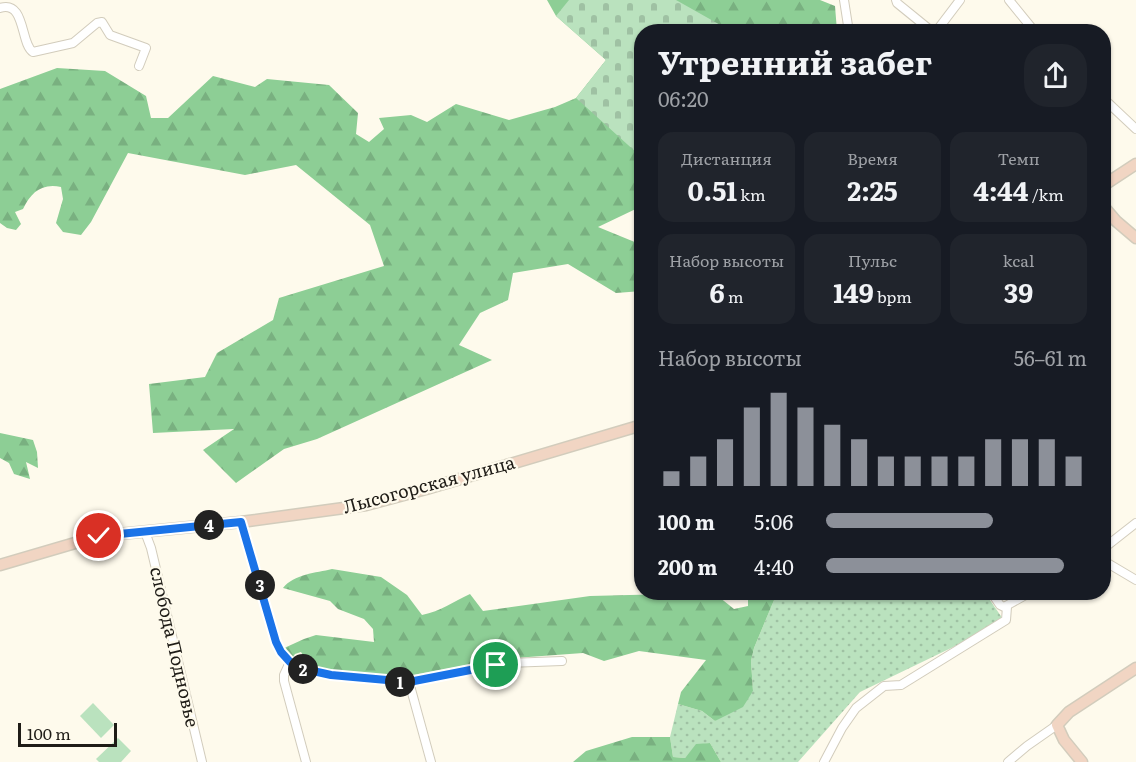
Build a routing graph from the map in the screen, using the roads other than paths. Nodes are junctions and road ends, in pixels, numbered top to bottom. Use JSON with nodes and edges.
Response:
{"nodes":[{"id":1,"x":844,"y":0,"type":"edge"},
{"id":2,"x":896,"y":0,"type":"edge"},
{"id":3,"x":960,"y":0,"type":"edge"},
{"id":4,"x":1009,"y":0,"type":"edge"},
{"id":5,"x":0,"y":8,"type":"edge"},
{"id":6,"x":848,"y":24,"type":"edge"},
{"id":7,"x":923,"y":24,"type":"edge"},
{"id":8,"x":941,"y":24,"type":"edge"},
{"id":9,"x":1028,"y":24,"type":"edge"},
{"id":10,"x":139,"y":66,"type":"dead end"},
{"id":11,"x":1111,"y":106,"type":"edge"},
{"id":12,"x":1136,"y":129,"type":"edge"},
{"id":13,"x":1136,"y":164,"type":"edge"},
{"id":14,"x":1111,"y":181,"type":"edge"},
{"id":15,"x":1111,"y":215,"type":"edge"},
{"id":16,"x":1136,"y":238,"type":"edge"},
{"id":17,"x":634,"y":426,"type":"edge"},
{"id":18,"x":241,"y":522,"type":"junction"},
{"id":19,"x":1136,"y":523,"type":"edge"},
{"id":20,"x":145,"y":532,"type":"junction"},
{"id":21,"x":1111,"y":543,"type":"edge"},
{"id":22,"x":0,"y":565,"type":"edge"},
{"id":23,"x":1111,"y":565,"type":"edge"},
{"id":24,"x":1136,"y":580,"type":"edge"},
{"id":25,"x":997,"y":600,"type":"edge"},
{"id":26,"x":1018,"y":600,"type":"edge"},
{"id":27,"x":1007,"y":607,"type":"junction"},
{"id":28,"x":290,"y":662,"type":"junction"},
{"id":29,"x":562,"y":662,"type":"dead end"},
{"id":30,"x":1136,"y":668,"type":"edge"},
{"id":31,"x":409,"y":682,"type":"junction"},
{"id":32,"x":1057,"y":725,"type":"junction"},
{"id":33,"x":202,"y":762,"type":"edge"},
{"id":34,"x":306,"y":762,"type":"edge"},
{"id":35,"x":431,"y":762,"type":"edge"},
{"id":36,"x":824,"y":762,"type":"edge"},
{"id":37,"x":1008,"y":762,"type":"edge"},
{"id":38,"x":1082,"y":762,"type":"edge"}],
"edges":[{"from":1,"to":6,"type":"street"},
{"from":2,"to":7,"type":"street"},
{"from":3,"to":8,"type":"street"},
{"from":4,"to":9,"type":"street"},
{"from":5,"to":10,"type":"street"},
{"from":11,"to":12,"type":"street"},
{"from":13,"to":14,"type":"street"},
{"from":15,"to":16,"type":"street"},
{"from":17,"to":18,"type":"street","name":"Лысогорская улица"},
{"from":18,"to":20,"type":"street","name":"Лысогорская улица"},
{"from":18,"to":28,"type":"street"},
{"from":19,"to":21,"type":"street"},
{"from":20,"to":22,"type":"street","name":"Лысогорская улица"},
{"from":20,"to":33,"type":"street","name":"слобода Подновье"},
{"from":23,"to":24,"type":"street"},
{"from":25,"to":27,"type":"street"},
{"from":26,"to":27,"type":"street"},
{"from":27,"to":36,"type":"street"},
{"from":28,"to":31,"type":"street"},
{"from":28,"to":34,"type":"street"},
{"from":29,"to":31,"type":"street"},
{"from":30,"to":32,"type":"street"},
{"from":31,"to":35,"type":"street"},
{"from":32,"to":37,"type":"street"},
{"from":32,"to":38,"type":"street"}]}
